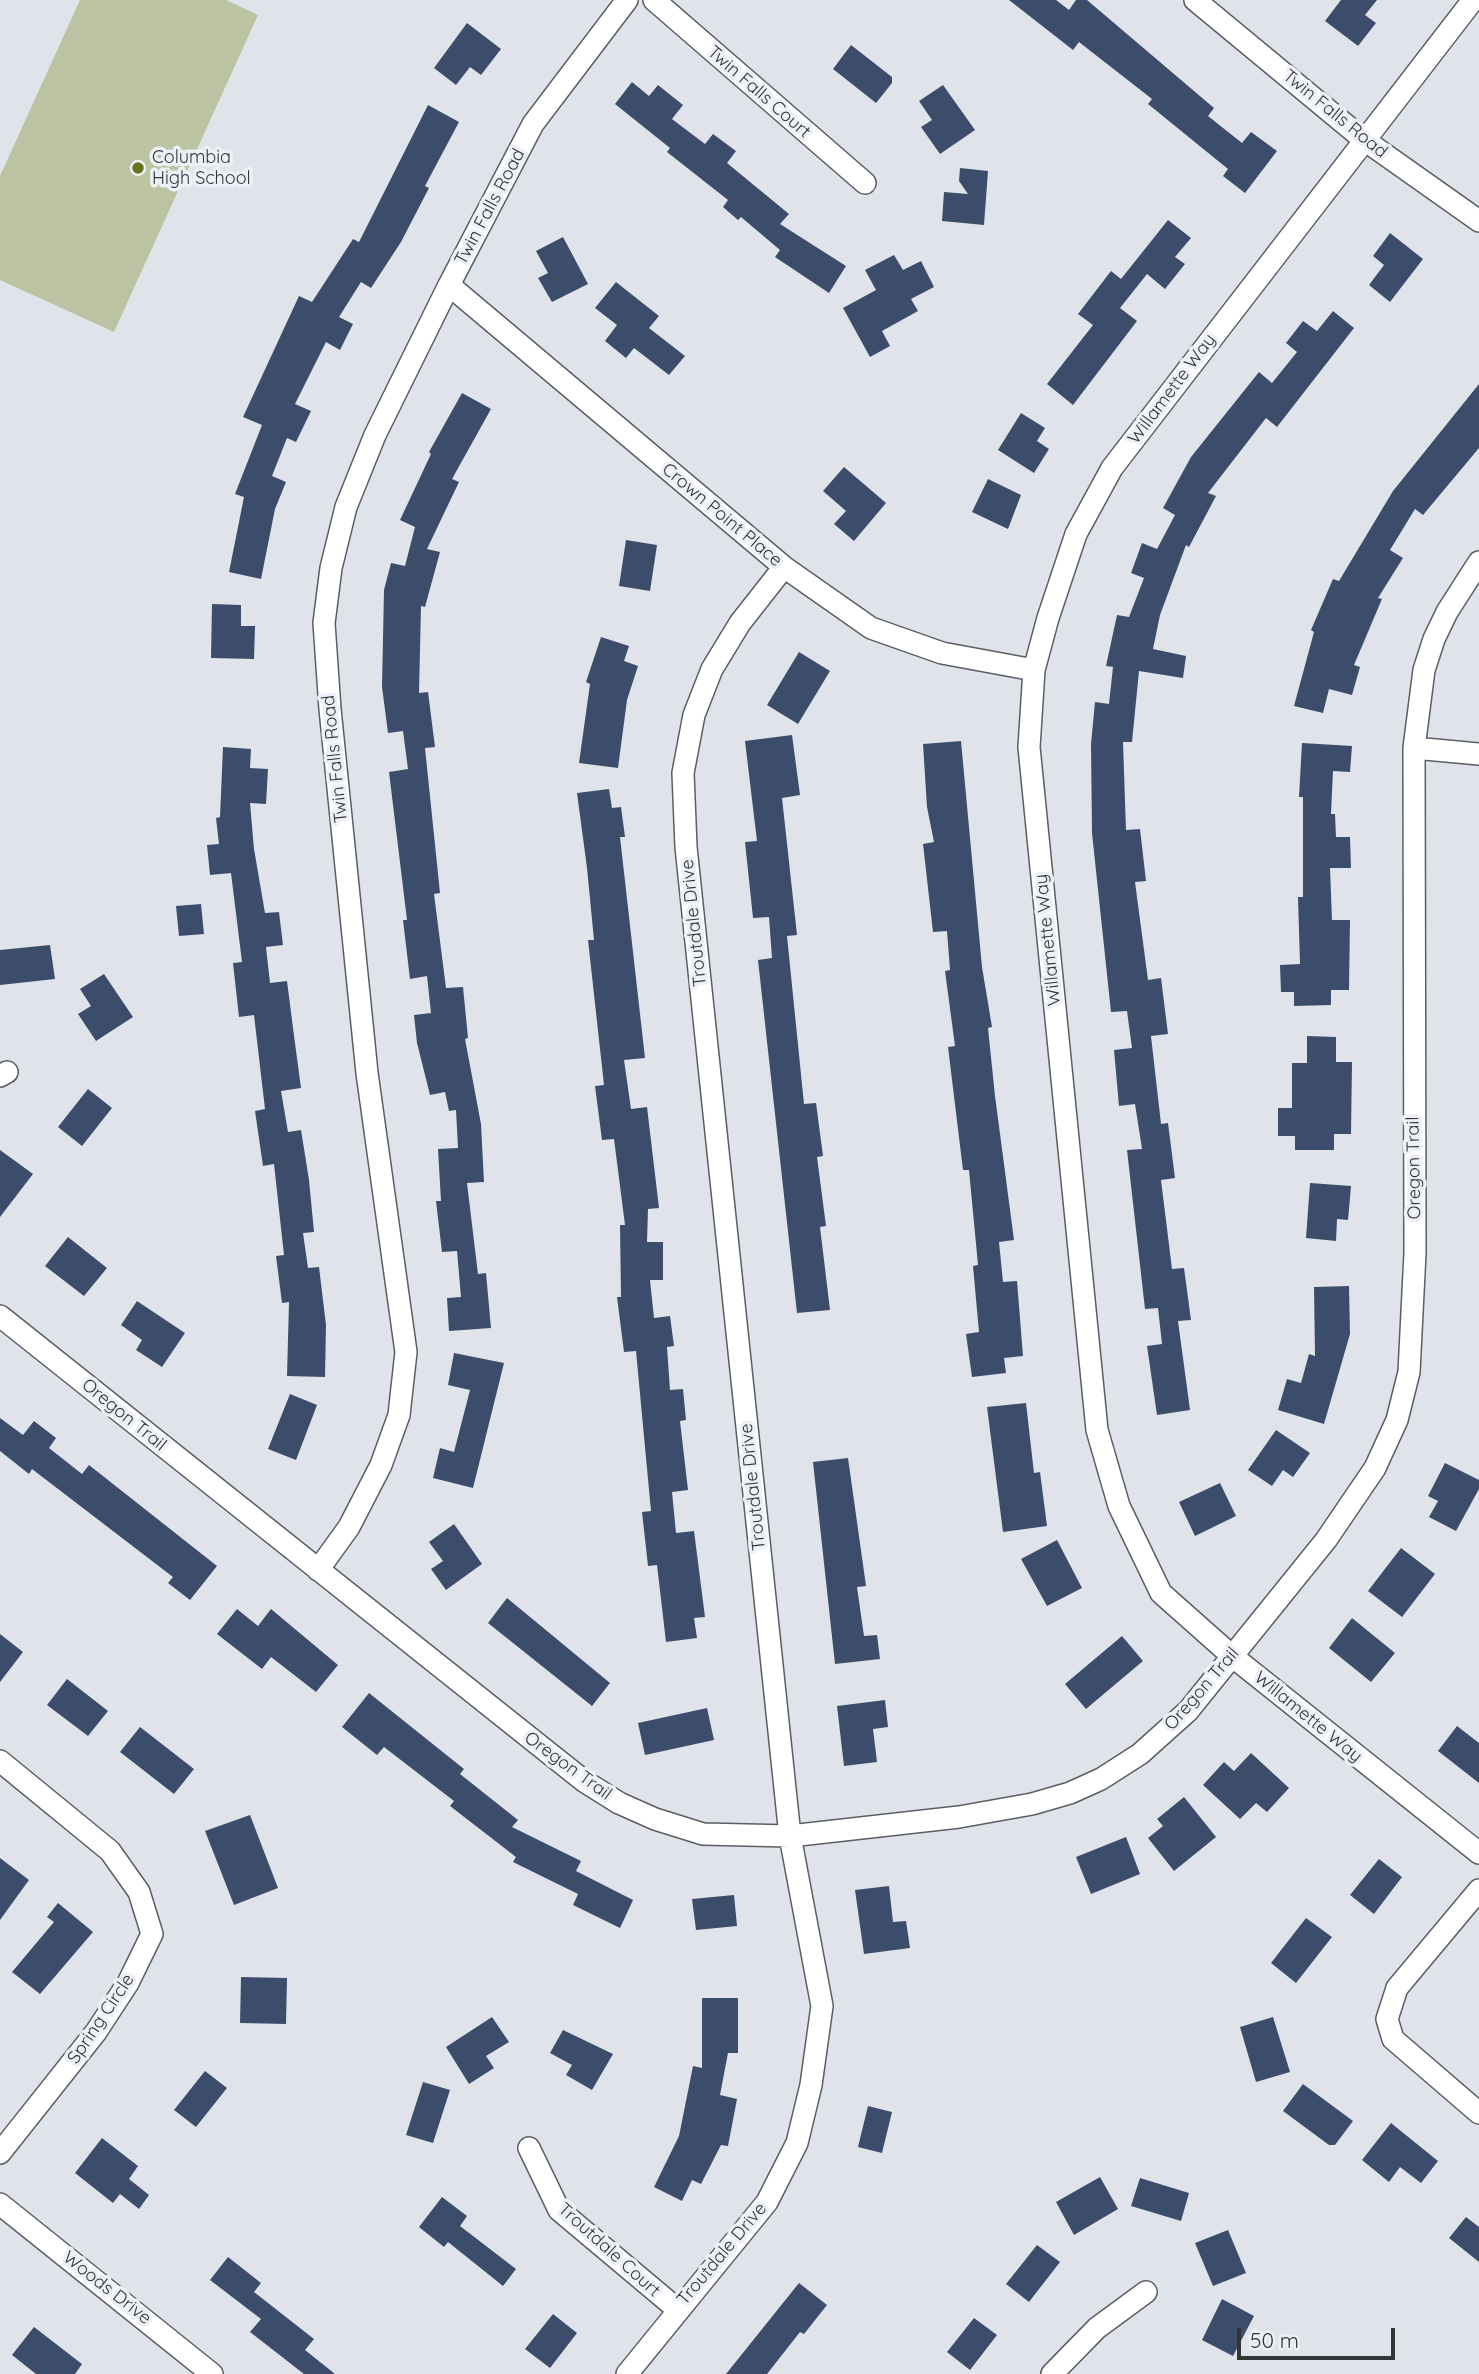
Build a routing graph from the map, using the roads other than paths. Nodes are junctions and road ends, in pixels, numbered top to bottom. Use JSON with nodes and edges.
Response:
{"nodes":[{"id":1,"x":626,"y":0,"type":"edge"},
{"id":2,"x":654,"y":0,"type":"edge"},
{"id":3,"x":1195,"y":0,"type":"edge"},
{"id":4,"x":1473,"y":0,"type":"edge"},
{"id":5,"x":1363,"y":139,"type":"junction"},
{"id":6,"x":865,"y":183,"type":"dead end"},
{"id":7,"x":1479,"y":221,"type":"edge"},
{"id":8,"x":449,"y":285,"type":"junction"},
{"id":9,"x":1479,"y":562,"type":"edge"},
{"id":10,"x":784,"y":567,"type":"junction"},
{"id":11,"x":1034,"y":670,"type":"junction"},
{"id":12,"x":1414,"y":748,"type":"junction"},
{"id":13,"x":1479,"y":754,"type":"edge"},
{"id":14,"x":0,"y":1316,"type":"edge"},
{"id":15,"x":318,"y":1570,"type":"junction"},
{"id":16,"x":1232,"y":1656,"type":"junction"},
{"id":17,"x":0,"y":1761,"type":"edge"},
{"id":18,"x":790,"y":1836,"type":"junction"},
{"id":19,"x":1479,"y":1853,"type":"edge"},
{"id":20,"x":1479,"y":1891,"type":"edge"},
{"id":21,"x":1479,"y":2113,"type":"edge"},
{"id":22,"x":529,"y":2148,"type":"dead end"},
{"id":23,"x":0,"y":2153,"type":"edge"},
{"id":24,"x":0,"y":2204,"type":"edge"},
{"id":25,"x":1146,"y":2292,"type":"dead end"},
{"id":26,"x":677,"y":2309,"type":"junction"},
{"id":27,"x":212,"y":2374,"type":"edge"},
{"id":28,"x":626,"y":2374,"type":"edge"},
{"id":29,"x":1052,"y":2374,"type":"edge"}],
"edges":[{"from":1,"to":8,"type":"street","name":"Twin Falls Road"},
{"from":2,"to":6,"type":"street","name":"Twin Falls Court"},
{"from":3,"to":5,"type":"street","name":"Twin Falls Road"},
{"from":4,"to":5,"type":"street","name":"Willamette Way"},
{"from":5,"to":7,"type":"street","name":"Twin Falls Road"},
{"from":5,"to":11,"type":"street","name":"Willamette Way"},
{"from":8,"to":10,"type":"street","name":"Crown Point Place"},
{"from":8,"to":15,"type":"street","name":"Twin Falls Road"},
{"from":9,"to":12,"type":"street","name":"Oregon Trail"},
{"from":10,"to":11,"type":"street","name":"Crown Point Place"},
{"from":10,"to":18,"type":"street","name":"Troutdale Drive"},
{"from":11,"to":16,"type":"street","name":"Willamette Way"},
{"from":12,"to":13,"type":"street"},
{"from":12,"to":16,"type":"street","name":"Oregon Trail"},
{"from":14,"to":15,"type":"street","name":"Oregon Trail"},
{"from":15,"to":18,"type":"street","name":"Oregon Trail"},
{"from":16,"to":18,"type":"street","name":"Oregon Trail"},
{"from":16,"to":19,"type":"street","name":"Willamette Way"},
{"from":17,"to":23,"type":"street","name":"Spring Circle"},
{"from":18,"to":26,"type":"street","name":"Troutdale Drive"},
{"from":20,"to":21,"type":"street"},
{"from":22,"to":26,"type":"street","name":"Troutdale Court"},
{"from":24,"to":27,"type":"street","name":"Woods Drive"},
{"from":25,"to":29,"type":"street"},
{"from":26,"to":28,"type":"street","name":"Troutdale Drive"}]}
